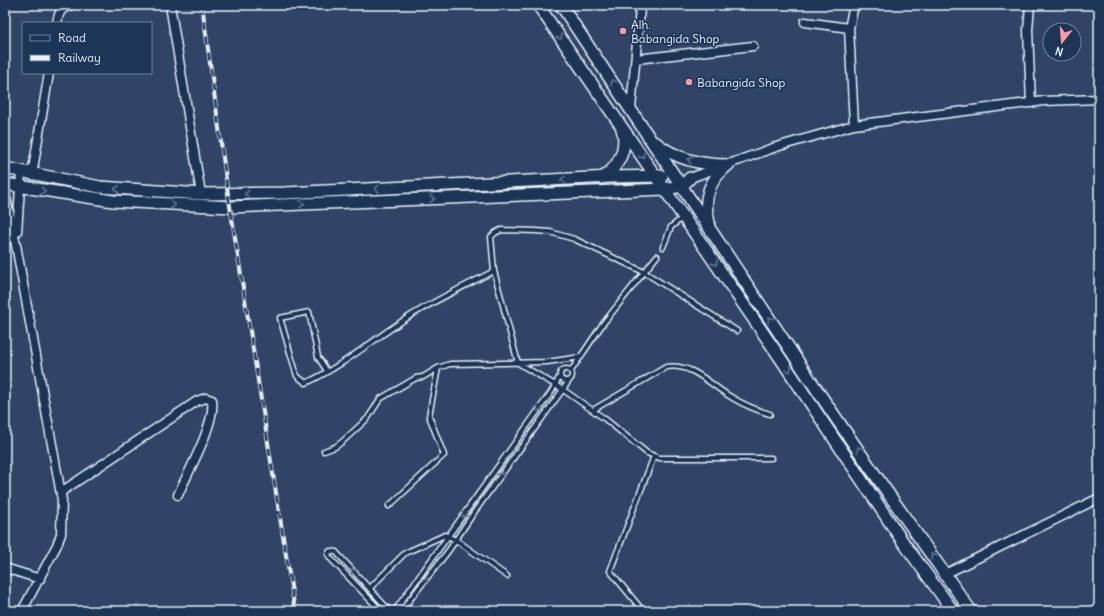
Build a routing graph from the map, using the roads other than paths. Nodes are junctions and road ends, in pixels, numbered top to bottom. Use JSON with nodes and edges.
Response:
{"nodes":[{"id":1,"x":71,"y":5,"type":"edge"},
{"id":2,"x":170,"y":5,"type":"edge"},
{"id":3,"x":538,"y":5,"type":"edge"},
{"id":4,"x":561,"y":5,"type":"edge"},
{"id":5,"x":854,"y":5,"type":"edge"},
{"id":6,"x":1030,"y":5,"type":"edge"},
{"id":7,"x":640,"y":8,"type":"dead end"},
{"id":8,"x":57,"y":22,"type":"edge"},
{"id":9,"x":805,"y":22,"type":"dead end"},
{"id":10,"x":850,"y":24,"type":"junction"},
{"id":11,"x":753,"y":46,"type":"dead end"},
{"id":12,"x":636,"y":59,"type":"junction"},
{"id":13,"x":49,"y":74,"type":"edge"},
{"id":14,"x":1099,"y":99,"type":"edge"},
{"id":15,"x":1031,"y":103,"type":"junction"},
{"id":16,"x":631,"y":109,"type":"junction"},
{"id":17,"x":854,"y":125,"type":"junction"},
{"id":18,"x":621,"y":126,"type":"junction"},
{"id":19,"x":646,"y":134,"type":"junction"},
{"id":20,"x":728,"y":165,"type":"junction"},
{"id":21,"x":5,"y":168,"type":"edge"},
{"id":22,"x":26,"y":174,"type":"junction"},
{"id":23,"x":656,"y":176,"type":"junction"},
{"id":24,"x":675,"y":176,"type":"junction"},
{"id":25,"x":602,"y":178,"type":"junction"},
{"id":26,"x":686,"y":182,"type":"junction"},
{"id":27,"x":5,"y":184,"type":"edge"},
{"id":28,"x":19,"y":187,"type":"junction"},
{"id":29,"x":665,"y":189,"type":"junction"},
{"id":30,"x":5,"y":194,"type":"edge"},
{"id":31,"x":201,"y":194,"type":"junction"},
{"id":32,"x":684,"y":216,"type":"junction"},
{"id":33,"x":712,"y":230,"type":"junction"},
{"id":34,"x":16,"y":244,"type":"junction"},
{"id":35,"x":663,"y":247,"type":"dead end"},
{"id":36,"x":657,"y":256,"type":"dead end"},
{"id":37,"x":494,"y":271,"type":"junction"},
{"id":38,"x":644,"y":272,"type":"junction"},
{"id":39,"x":738,"y":331,"type":"dead end"},
{"id":40,"x":581,"y":357,"type":"junction"},
{"id":41,"x":518,"y":363,"type":"junction"},
{"id":42,"x":438,"y":368,"type":"junction"},
{"id":43,"x":327,"y":371,"type":"junction"},
{"id":44,"x":571,"y":371,"type":"junction"},
{"id":45,"x":560,"y":376,"type":"junction"},
{"id":46,"x":569,"y":381,"type":"junction"},
{"id":47,"x":556,"y":385,"type":"junction"},
{"id":48,"x":562,"y":389,"type":"junction"},
{"id":49,"x":593,"y":410,"type":"junction"},
{"id":50,"x":770,"y":414,"type":"dead end"},
{"id":51,"x":324,"y":451,"type":"dead end"},
{"id":52,"x":654,"y":456,"type":"junction"},
{"id":53,"x":771,"y":458,"type":"dead end"},
{"id":54,"x":61,"y":492,"type":"junction"},
{"id":55,"x":178,"y":495,"type":"dead end"},
{"id":56,"x":1099,"y":498,"type":"edge"},
{"id":57,"x":389,"y":506,"type":"dead end"},
{"id":58,"x":448,"y":536,"type":"junction"},
{"id":59,"x":456,"y":540,"type":"junction"},
{"id":60,"x":5,"y":568,"type":"edge"},
{"id":61,"x":945,"y":574,"type":"junction"},
{"id":62,"x":507,"y":576,"type":"dead end"},
{"id":63,"x":40,"y":579,"type":"junction"},
{"id":64,"x":370,"y":588,"type":"junction"},
{"id":65,"x":389,"y":610,"type":"edge"},
{"id":66,"x":399,"y":610,"type":"edge"},
{"id":67,"x":22,"y":611,"type":"edge"},
{"id":68,"x":381,"y":611,"type":"edge"},
{"id":69,"x":643,"y":611,"type":"edge"},
{"id":70,"x":953,"y":611,"type":"edge"},
{"id":71,"x":971,"y":611,"type":"edge"}],
"edges":[{"from":1,"to":8,"type":"street"},
{"from":2,"to":31,"type":"street"},
{"from":3,"to":18,"type":"main road","one_way":true},
{"from":16,"to":4,"type":"main road","one_way":true},
{"from":5,"to":10,"type":"street"},
{"from":6,"to":15,"type":"street"},
{"from":7,"to":12,"type":"street"},
{"from":9,"to":10,"type":"street"},
{"from":10,"to":17,"type":"street"},
{"from":11,"to":12,"type":"street"},
{"from":12,"to":16,"type":"street"},
{"from":13,"to":22,"type":"street"},
{"from":14,"to":15,"type":"street"},
{"from":15,"to":17,"type":"street"},
{"from":16,"to":19,"type":"main road"},
{"from":17,"to":20,"type":"street"},
{"from":18,"to":23,"type":"main road","one_way":true},
{"from":18,"to":25,"type":"main road"},
{"from":20,"to":19,"type":"main road","one_way":true},
{"from":19,"to":24,"type":"main road"},
{"from":20,"to":26,"type":"street"},
{"from":20,"to":33,"type":"main road"},
{"from":21,"to":22,"type":"main road"},
{"from":22,"to":28,"type":"street"},
{"from":31,"to":22,"type":"main road","one_way":true},
{"from":23,"to":24,"type":"main road"},
{"from":23,"to":25,"type":"main road"},
{"from":23,"to":29,"type":"main road"},
{"from":24,"to":26,"type":"main road"},
{"from":25,"to":31,"type":"main road","one_way":true},
{"from":26,"to":29,"type":"main road"},
{"from":26,"to":33,"type":"main road"},
{"from":27,"to":28,"type":"main road"},
{"from":28,"to":29,"type":"main road","one_way":true},
{"from":28,"to":34,"type":"street"},
{"from":29,"to":32,"type":"main road"},
{"from":30,"to":34,"type":"street"},
{"from":32,"to":35,"type":"lane"},
{"from":32,"to":70,"type":"main road","one_way":true},
{"from":61,"to":33,"type":"main road","one_way":true},
{"from":34,"to":54,"type":"street"},
{"from":36,"to":38,"type":"lane"},
{"from":37,"to":38,"type":"lane"},
{"from":37,"to":41,"type":"lane"},
{"from":37,"to":43,"type":"lane"},
{"from":38,"to":39,"type":"lane"},
{"from":38,"to":40,"type":"lane"},
{"from":40,"to":41,"type":"lane"},
{"from":40,"to":44,"type":"lane"},
{"from":41,"to":42,"type":"lane"},
{"from":41,"to":47,"type":"lane"},
{"from":42,"to":51,"type":"lane"},
{"from":42,"to":57,"type":"lane"},
{"from":43,"to":43,"type":"lane"},
{"from":44,"to":45,"type":"lane"},
{"from":44,"to":46,"type":"lane"},
{"from":45,"to":46,"type":"lane"},
{"from":45,"to":47,"type":"lane"},
{"from":46,"to":48,"type":"lane"},
{"from":47,"to":48,"type":"lane"},
{"from":47,"to":58,"type":"lane","one_way":true},
{"from":48,"to":49,"type":"lane"},
{"from":59,"to":48,"type":"lane","one_way":true},
{"from":49,"to":50,"type":"lane"},
{"from":49,"to":52,"type":"lane"},
{"from":52,"to":53,"type":"lane"},
{"from":52,"to":69,"type":"lane"},
{"from":54,"to":55,"type":"street"},
{"from":54,"to":63,"type":"street"},
{"from":56,"to":61,"type":"street"},
{"from":58,"to":59,"type":"lane"},
{"from":58,"to":64,"type":"lane"},
{"from":58,"to":66,"type":"lane"},
{"from":59,"to":62,"type":"lane"},
{"from":66,"to":59,"type":"lane","one_way":true},
{"from":60,"to":63,"type":"street"},
{"from":61,"to":71,"type":"main road"},
{"from":63,"to":67,"type":"street"},
{"from":64,"to":65,"type":"lane"},
{"from":64,"to":68,"type":"lane","one_way":true},
{"from":65,"to":66,"type":"lane"}]}
